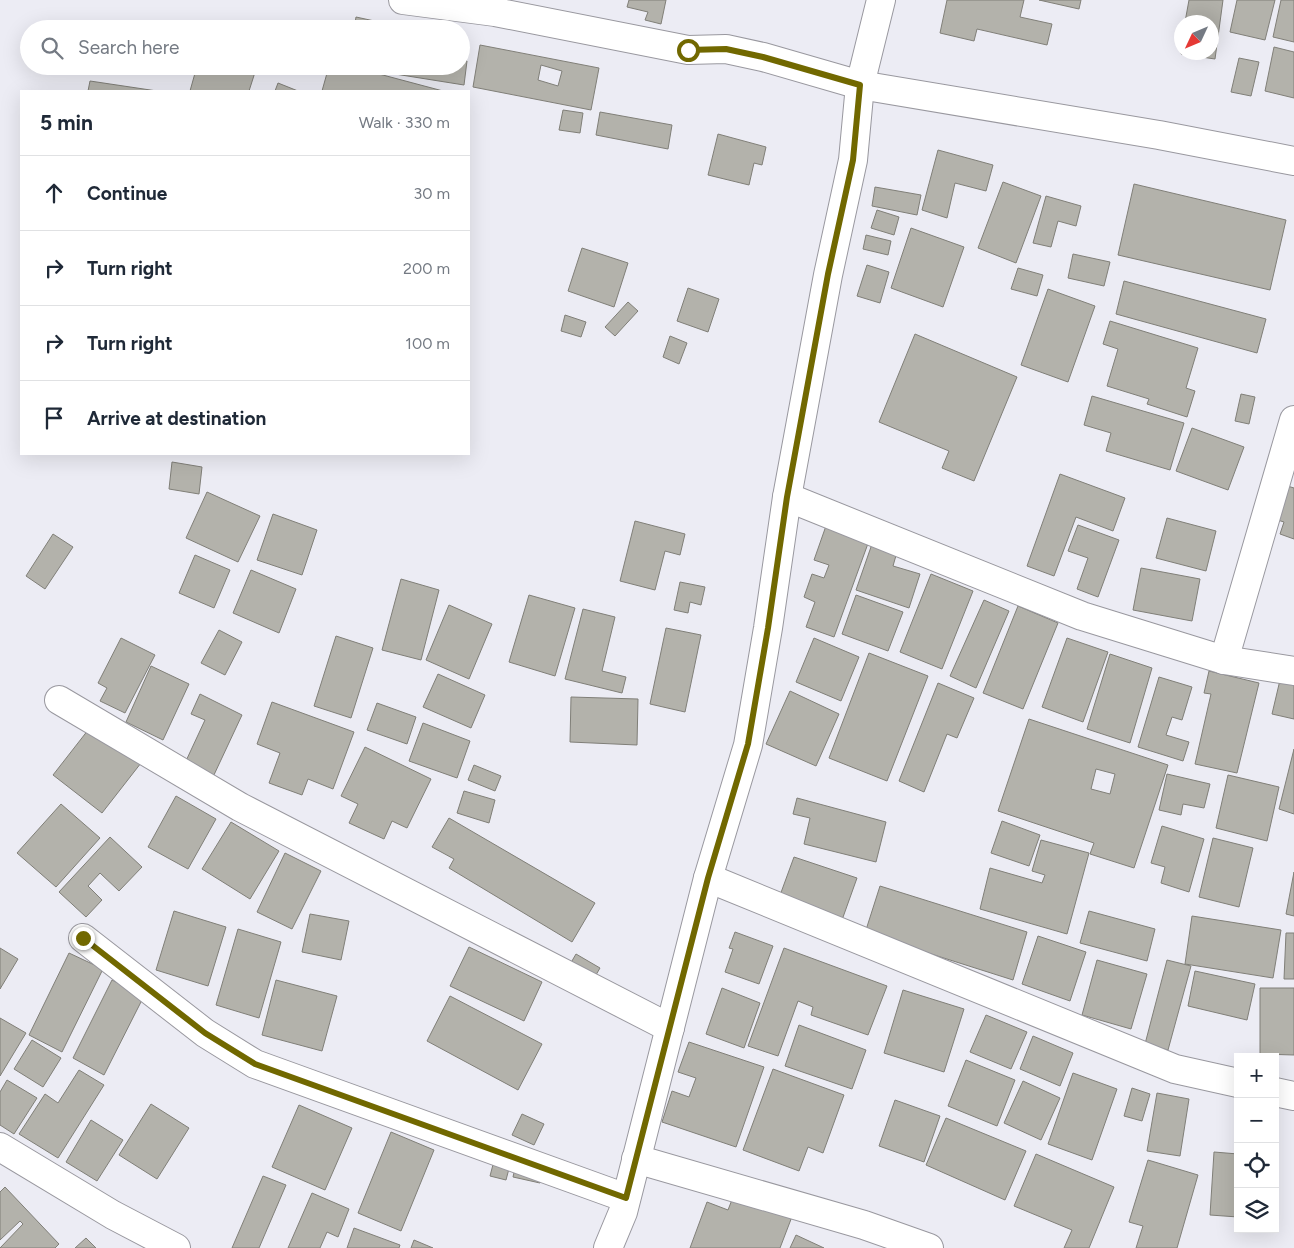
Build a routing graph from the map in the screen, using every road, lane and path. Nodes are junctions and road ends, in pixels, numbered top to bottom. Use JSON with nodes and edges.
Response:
{"nodes":[{"id":1,"x":403,"y":0,"type":"edge"},
{"id":2,"x":528,"y":0,"type":"edge"},
{"id":3,"x":881,"y":0,"type":"edge"},
{"id":4,"x":608,"y":33,"type":"junction"},
{"id":5,"x":860,"y":85,"type":"junction"},
{"id":6,"x":1294,"y":161,"type":"edge"},
{"id":7,"x":1294,"y":420,"type":"edge"},
{"id":8,"x":787,"y":497,"type":"junction"},
{"id":9,"x":1224,"y":660,"type":"junction"},
{"id":10,"x":1294,"y":671,"type":"edge"},
{"id":11,"x":59,"y":700,"type":"dead end"},
{"id":12,"x":708,"y":878,"type":"junction"},
{"id":13,"x":83,"y":938,"type":"dead end"},
{"id":14,"x":670,"y":1028,"type":"junction"},
{"id":15,"x":1234,"y":1082,"type":"edge"},
{"id":16,"x":1279,"y":1093,"type":"edge"},
{"id":17,"x":1294,"y":1096,"type":"edge"},
{"id":18,"x":0,"y":1147,"type":"edge"},
{"id":19,"x":636,"y":1159,"type":"junction"},
{"id":20,"x":626,"y":1198,"type":"junction"},
{"id":21,"x":176,"y":1248,"type":"edge"},
{"id":22,"x":608,"y":1248,"type":"edge"},
{"id":23,"x":929,"y":1248,"type":"edge"}],
"edges":[{"from":1,"to":4,"type":"street"},
{"from":2,"to":4,"type":"street"},
{"from":3,"to":5,"type":"street"},
{"from":4,"to":5,"type":"street"},
{"from":5,"to":6,"type":"street"},
{"from":5,"to":8,"type":"street"},
{"from":7,"to":9,"type":"street"},
{"from":8,"to":9,"type":"street"},
{"from":8,"to":12,"type":"street"},
{"from":9,"to":10,"type":"street"},
{"from":11,"to":14,"type":"street"},
{"from":12,"to":14,"type":"street"},
{"from":12,"to":15,"type":"street"},
{"from":13,"to":20,"type":"street"},
{"from":14,"to":19,"type":"street"},
{"from":16,"to":17,"type":"street"},
{"from":18,"to":21,"type":"street"},
{"from":19,"to":20,"type":"street"},
{"from":19,"to":23,"type":"street"},
{"from":20,"to":22,"type":"street"}]}
